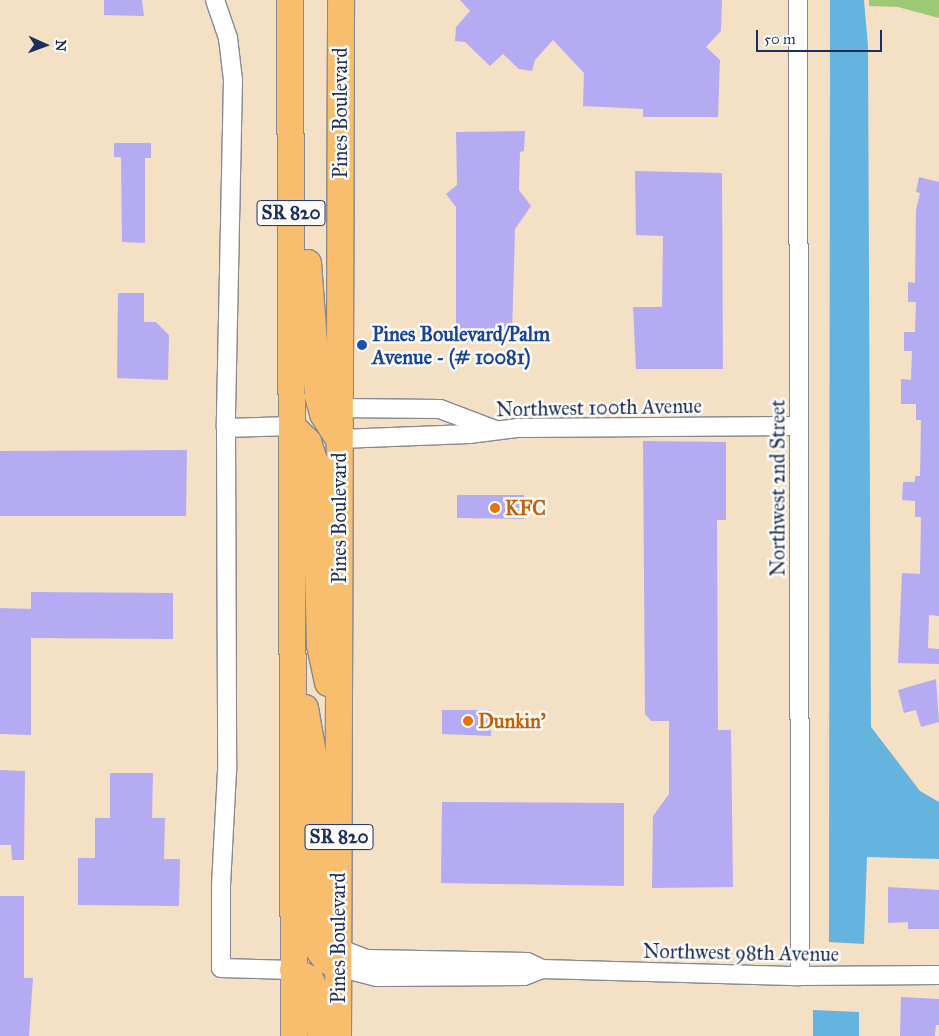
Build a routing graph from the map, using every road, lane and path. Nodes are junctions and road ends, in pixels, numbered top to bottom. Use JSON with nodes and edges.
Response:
{"nodes":[{"id":1,"x":215,"y":0,"type":"edge"},
{"id":2,"x":290,"y":0,"type":"edge"},
{"id":3,"x":341,"y":0,"type":"edge"},
{"id":4,"x":798,"y":0,"type":"edge"},
{"id":5,"x":291,"y":162,"type":"junction"},
{"id":6,"x":339,"y":408,"type":"junction"},
{"id":7,"x":292,"y":426,"type":"junction"},
{"id":8,"x":799,"y":426,"type":"junction"},
{"id":9,"x":226,"y":428,"type":"junction"},
{"id":10,"x":496,"y":430,"type":"junction"},
{"id":11,"x":340,"y":439,"type":"junction"},
{"id":12,"x":293,"y":634,"type":"junction"},
{"id":13,"x":339,"y":709,"type":"junction"},
{"id":14,"x":338,"y":958,"type":"junction"},
{"id":15,"x":293,"y":970,"type":"junction"},
{"id":16,"x":939,"y":975,"type":"edge"},
{"id":17,"x":800,"y":976,"type":"junction"},
{"id":18,"x":294,"y":1036,"type":"edge"},
{"id":19,"x":320,"y":1036,"type":"edge"},
{"id":20,"x":338,"y":1036,"type":"edge"}],
"edges":[{"from":1,"to":9,"type":"street"},
{"from":2,"to":5,"type":"highway","number":"SR 820"},
{"from":3,"to":6,"type":"highway","name":"Pines Boulevard","number":"SR 820"},
{"from":4,"to":8,"type":"street","name":"Northwest 2nd Street"},
{"from":5,"to":7,"type":"highway","number":"SR 820"},
{"from":5,"to":11,"type":"highway"},
{"from":6,"to":10,"type":"street"},
{"from":6,"to":11,"type":"highway","name":"Pines Boulevard","number":"SR 820"},
{"from":7,"to":9,"type":"street"},
{"from":7,"to":12,"type":"highway","number":"SR 820"},
{"from":7,"to":13,"type":"highway"},
{"from":8,"to":10,"type":"street","name":"Northwest 100th Avenue"},
{"from":8,"to":17,"type":"street","name":"Northwest 2nd Street"},
{"from":9,"to":15,"type":"street"},
{"from":10,"to":11,"type":"street","name":"Northwest 100th Avenue"},
{"from":11,"to":13,"type":"highway","name":"Pines Boulevard","number":"SR 820"},
{"from":12,"to":14,"type":"highway"},
{"from":12,"to":15,"type":"highway","number":"SR 820"},
{"from":13,"to":14,"type":"highway","name":"Pines Boulevard","number":"SR 820"},
{"from":14,"to":17,"type":"street","name":"Northwest 98th Avenue"},
{"from":14,"to":20,"type":"highway","name":"Pines Boulevard","number":"SR 820"},
{"from":15,"to":18,"type":"highway","number":"SR 820"},
{"from":15,"to":19,"type":"highway"},
{"from":16,"to":17,"type":"street","name":"Northwest 98th Avenue"}]}
